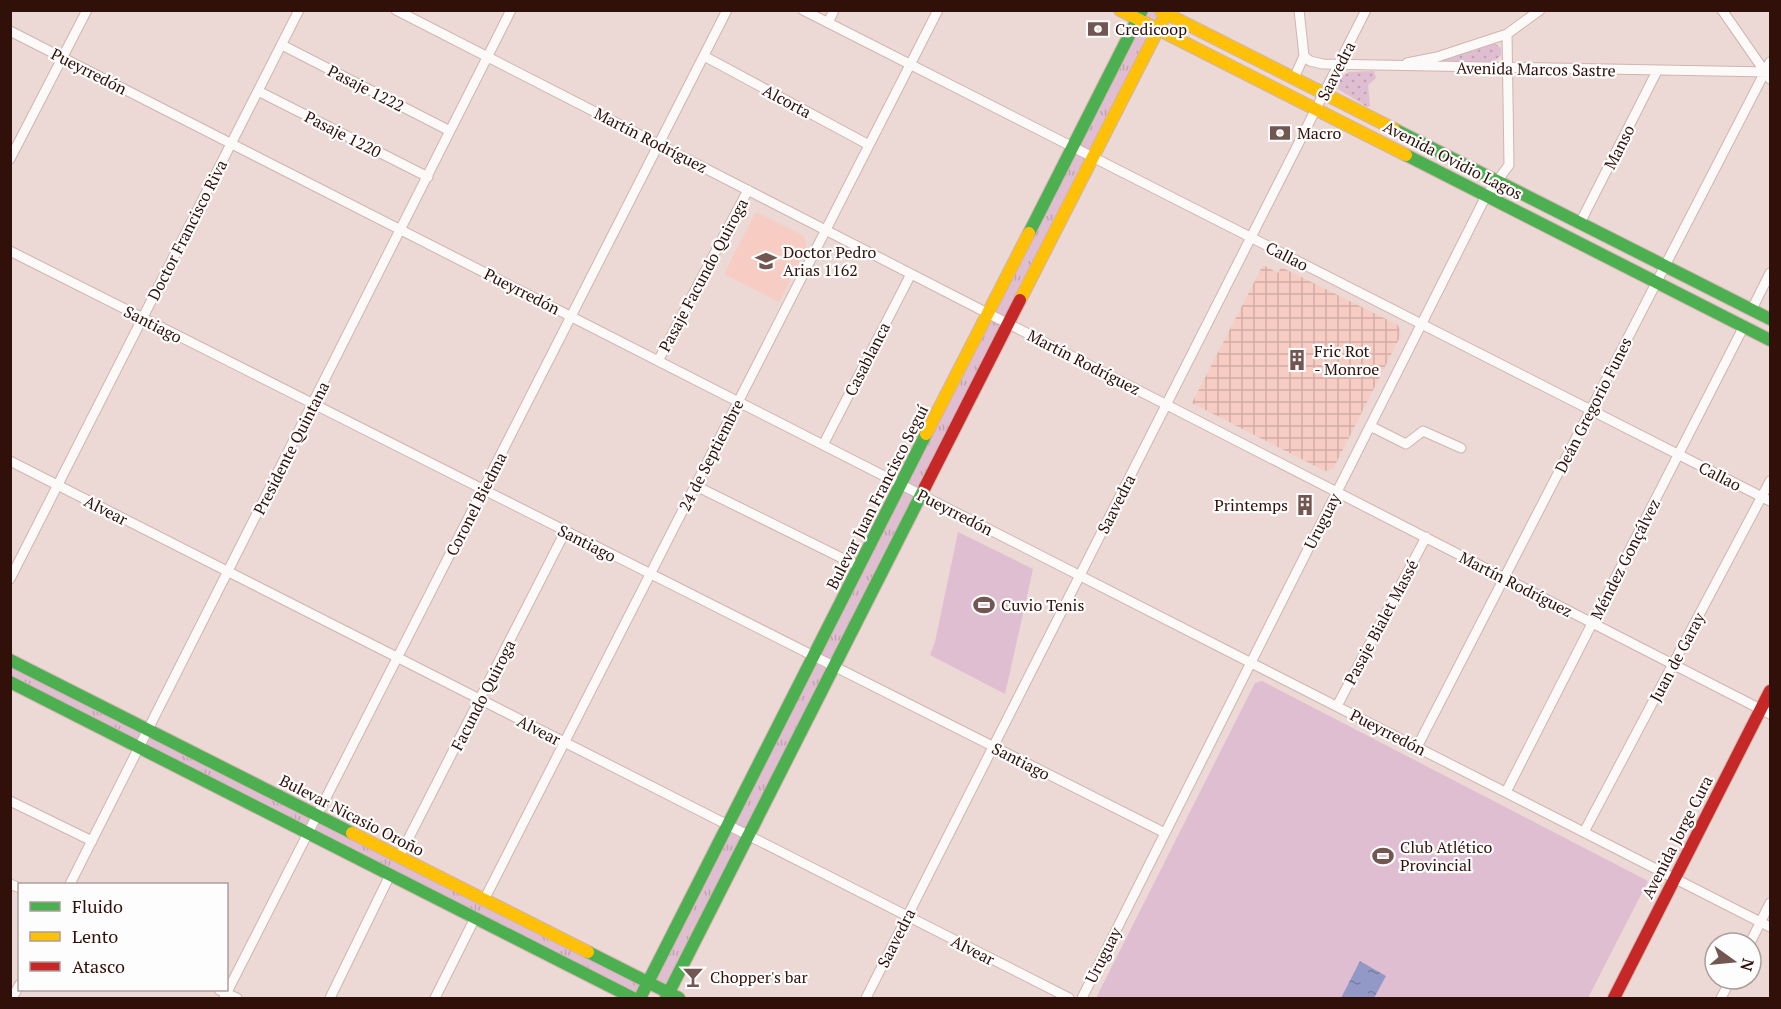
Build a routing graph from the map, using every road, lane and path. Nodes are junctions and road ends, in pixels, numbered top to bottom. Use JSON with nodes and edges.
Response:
{"nodes":[{"id":1,"x":87,"y":10,"type":"edge"},
{"id":2,"x":299,"y":10,"type":"edge"},
{"id":3,"x":396,"y":10,"type":"edge"},
{"id":4,"x":512,"y":10,"type":"edge"},
{"id":5,"x":727,"y":10,"type":"edge"},
{"id":6,"x":803,"y":10,"type":"edge"},
{"id":7,"x":834,"y":10,"type":"edge"},
{"id":8,"x":938,"y":10,"type":"edge"},
{"id":9,"x":1120,"y":10,"type":"edge"},
{"id":10,"x":1299,"y":10,"type":"edge"},
{"id":11,"x":1366,"y":10,"type":"edge"},
{"id":12,"x":1540,"y":10,"type":"edge"},
{"id":13,"x":1722,"y":10,"type":"edge"},
{"id":14,"x":1164,"y":12,"type":"edge"},
{"id":15,"x":1140,"y":15,"type":"edge"},
{"id":16,"x":828,"y":23,"type":"junction"},
{"id":17,"x":1158,"y":30,"type":"junction"},
{"id":18,"x":10,"y":31,"type":"edge"},
{"id":19,"x":1507,"y":34,"type":"junction"},
{"id":20,"x":282,"y":45,"type":"junction"},
{"id":21,"x":704,"y":56,"type":"junction"},
{"id":22,"x":1304,"y":56,"type":"junction"},
{"id":23,"x":63,"y":57,"type":"junction"},
{"id":24,"x":488,"y":57,"type":"junction"},
{"id":25,"x":1770,"y":62,"type":"edge"},
{"id":26,"x":1339,"y":64,"type":"junction"},
{"id":27,"x":910,"y":65,"type":"junction"},
{"id":28,"x":1391,"y":66,"type":"junction"},
{"id":29,"x":1507,"y":69,"type":"junction"},
{"id":30,"x":1657,"y":71,"type":"junction"},
{"id":31,"x":1769,"y":75,"type":"edge"},
{"id":32,"x":1294,"y":78,"type":"junction"},
{"id":33,"x":258,"y":91,"type":"junction"},
{"id":34,"x":1324,"y":94,"type":"junction"},
{"id":35,"x":1317,"y":109,"type":"junction"},
{"id":36,"x":450,"y":131,"type":"junction"},
{"id":37,"x":232,"y":143,"type":"junction"},
{"id":38,"x":658,"y":144,"type":"junction"},
{"id":39,"x":870,"y":145,"type":"junction"},
{"id":40,"x":1072,"y":147,"type":"junction"},
{"id":41,"x":1093,"y":158,"type":"junction"},
{"id":42,"x":10,"y":159,"type":"edge"},
{"id":43,"x":428,"y":177,"type":"junction"},
{"id":44,"x":1497,"y":181,"type":"junction"},
{"id":45,"x":748,"y":190,"type":"junction"},
{"id":46,"x":1486,"y":195,"type":"junction"},
{"id":47,"x":1580,"y":223,"type":"junction"},
{"id":48,"x":401,"y":230,"type":"junction"},
{"id":49,"x":826,"y":230,"type":"junction"},
{"id":50,"x":1251,"y":238,"type":"junction"},
{"id":51,"x":10,"y":251,"type":"edge"},
{"id":52,"x":1665,"y":266,"type":"junction"},
{"id":53,"x":1770,"y":273,"type":"edge"},
{"id":54,"x":911,"y":274,"type":"junction"},
{"id":55,"x":1657,"y":281,"type":"junction"},
{"id":56,"x":1752,"y":309,"type":"junction"},
{"id":57,"x":988,"y":313,"type":"junction"},
{"id":58,"x":571,"y":316,"type":"junction"},
{"id":59,"x":1770,"y":318,"type":"edge"},
{"id":60,"x":143,"y":319,"type":"junction"},
{"id":61,"x":1009,"y":324,"type":"junction"},
{"id":62,"x":1421,"y":324,"type":"junction"},
{"id":63,"x":1743,"y":326,"type":"junction"},
{"id":64,"x":1770,"y":340,"type":"edge"},
{"id":65,"x":658,"y":361,"type":"junction"},
{"id":66,"x":739,"y":402,"type":"junction"},
{"id":67,"x":313,"y":404,"type":"junction"},
{"id":68,"x":1166,"y":404,"type":"junction"},
{"id":69,"x":1591,"y":410,"type":"junction"},
{"id":70,"x":1370,"y":426,"type":"junction"},
{"id":71,"x":823,"y":445,"type":"junction"},
{"id":72,"x":1461,"y":448,"type":"dead end"},
{"id":73,"x":1678,"y":454,"type":"junction"},
{"id":74,"x":10,"y":460,"type":"edge"},
{"id":75,"x":1770,"y":481,"type":"edge"},
{"id":76,"x":901,"y":484,"type":"junction"},
{"id":77,"x":58,"y":485,"type":"junction"},
{"id":78,"x":696,"y":486,"type":"junction"},
{"id":79,"x":483,"y":490,"type":"junction"},
{"id":80,"x":1337,"y":492,"type":"junction"},
{"id":81,"x":922,"y":495,"type":"junction"},
{"id":82,"x":1766,"y":499,"type":"edge"},
{"id":83,"x":565,"y":532,"type":"junction"},
{"id":84,"x":1426,"y":537,"type":"junction"},
{"id":85,"x":860,"y":567,"type":"junction"},
{"id":86,"x":228,"y":572,"type":"junction"},
{"id":87,"x":651,"y":575,"type":"junction"},
{"id":88,"x":1080,"y":576,"type":"junction"},
{"id":89,"x":1504,"y":577,"type":"junction"},
{"id":90,"x":10,"y":579,"type":"edge"},
{"id":91,"x":1592,"y":622,"type":"junction"},
{"id":92,"x":814,"y":657,"type":"junction"},
{"id":93,"x":398,"y":658,"type":"junction"},
{"id":94,"x":10,"y":660,"type":"edge"},
{"id":95,"x":1251,"y":663,"type":"junction"},
{"id":96,"x":1673,"y":664,"type":"junction"},
{"id":97,"x":834,"y":667,"type":"junction"},
{"id":98,"x":10,"y":682,"type":"edge"},
{"id":99,"x":1770,"y":691,"type":"edge"},
{"id":100,"x":480,"y":700,"type":"junction"},
{"id":101,"x":1337,"y":706,"type":"junction"},
{"id":102,"x":1766,"y":712,"type":"edge"},
{"id":103,"x":148,"y":730,"type":"junction"},
{"id":104,"x":564,"y":743,"type":"junction"},
{"id":105,"x":993,"y":747,"type":"junction"},
{"id":106,"x":1417,"y":747,"type":"junction"},
{"id":107,"x":139,"y":748,"type":"junction"},
{"id":108,"x":1506,"y":792,"type":"junction"},
{"id":109,"x":10,"y":801,"type":"edge"},
{"id":110,"x":318,"y":816,"type":"junction"},
{"id":111,"x":728,"y":827,"type":"junction"},
{"id":112,"x":1584,"y":832,"type":"junction"},
{"id":113,"x":1165,"y":833,"type":"junction"},
{"id":114,"x":309,"y":834,"type":"junction"},
{"id":115,"x":748,"y":837,"type":"junction"},
{"id":116,"x":92,"y":841,"type":"junction"},
{"id":117,"x":399,"y":857,"type":"junction"},
{"id":118,"x":390,"y":875,"type":"junction"},
{"id":119,"x":1675,"y":878,"type":"junction"},
{"id":120,"x":71,"y":883,"type":"edge"},
{"id":121,"x":484,"y":900,"type":"junction"},
{"id":122,"x":1770,"y":903,"type":"edge"},
{"id":123,"x":907,"y":917,"type":"junction"},
{"id":124,"x":475,"y":918,"type":"junction"},
{"id":125,"x":1761,"y":922,"type":"junction"},
{"id":126,"x":1770,"y":927,"type":"edge"},
{"id":127,"x":1756,"y":931,"type":"edge"},
{"id":128,"x":648,"y":983,"type":"junction"},
{"id":129,"x":228,"y":986,"type":"edge"},
{"id":130,"x":224,"y":994,"type":"edge"},
{"id":131,"x":671,"y":997,"type":"edge"},
{"id":132,"x":237,"y":999,"type":"edge"},
{"id":133,"x":330,"y":999,"type":"edge"},
{"id":134,"x":435,"y":999,"type":"edge"},
{"id":135,"x":633,"y":999,"type":"edge"},
{"id":136,"x":640,"y":999,"type":"edge"},
{"id":137,"x":866,"y":999,"type":"edge"},
{"id":138,"x":1069,"y":999,"type":"edge"},
{"id":139,"x":1082,"y":999,"type":"edge"},
{"id":140,"x":1614,"y":999,"type":"edge"}],
"edges":[{"from":1,"to":23,"type":"street"},
{"from":2,"to":20,"type":"street","name":"Doctor Francisco Riva"},
{"from":3,"to":24,"type":"street","name":"Martín Rodríguez"},
{"from":4,"to":24,"type":"street","name":"Presidente Quintana"},
{"from":5,"to":21,"type":"street","name":"Coronel Biedma"},
{"from":6,"to":16,"type":"street","name":"Callao"},
{"from":7,"to":16,"type":"street"},
{"from":8,"to":27,"type":"street","name":"24 de Septiembre"},
{"from":9,"to":15,"type":"main road","name":"Avenida Ovidio Lagos"},
{"from":10,"to":22,"type":"street"},
{"from":11,"to":26,"type":"street","name":"Saavedra"},
{"from":12,"to":19,"type":"street"},
{"from":13,"to":31,"type":"street"},
{"from":14,"to":17,"type":"main road"},
{"from":14,"to":32,"type":"main road","name":"Avenida Ovidio Lagos"},
{"from":15,"to":17,"type":"main road","name":"Avenida Ovidio Lagos"},
{"from":15,"to":40,"type":"main road","name":"Bulevar Juan Francisco Seguí"},
{"from":16,"to":27,"type":"street","name":"Callao"},
{"from":17,"to":35,"type":"main road","name":"Avenida Ovidio Lagos"},
{"from":17,"to":41,"type":"main road"},
{"from":18,"to":23,"type":"street","name":"Pueyrredón"},
{"from":19,"to":28,"type":"street"},
{"from":19,"to":29,"type":"street","name":"Uruguay"},
{"from":20,"to":33,"type":"street","name":"Doctor Francisco Riva"},
{"from":20,"to":36,"type":"street","name":"Pasaje 1222"},
{"from":21,"to":38,"type":"street","name":"Coronel Biedma"},
{"from":21,"to":39,"type":"street","name":"Alcorta"},
{"from":22,"to":26,"type":"street","name":"Avenida Marcos Sastre"},
{"from":22,"to":32,"type":"street"},
{"from":23,"to":37,"type":"street","name":"Pueyrredón"},
{"from":23,"to":42,"type":"street"},
{"from":24,"to":36,"type":"street","name":"Presidente Quintana"},
{"from":24,"to":38,"type":"street","name":"Martín Rodríguez"},
{"from":25,"to":31,"type":"street","name":"Deán Gregorio Funes"},
{"from":26,"to":28,"type":"street","name":"Avenida Marcos Sastre"},
{"from":26,"to":34,"type":"street","name":"Saavedra"},
{"from":27,"to":39,"type":"street","name":"24 de Septiembre"},
{"from":27,"to":40,"type":"street","name":"Callao"},
{"from":28,"to":29,"type":"street","name":"Avenida Marcos Sastre"},
{"from":29,"to":30,"type":"street","name":"Avenida Marcos Sastre"},
{"from":29,"to":44,"type":"street","name":"Uruguay"},
{"from":30,"to":31,"type":"street","name":"Avenida Marcos Sastre"},
{"from":30,"to":47,"type":"street","name":"Manso"},
{"from":31,"to":52,"type":"street","name":"Deán Gregorio Funes"},
{"from":32,"to":34,"type":"main road","name":"Avenida Ovidio Lagos"},
{"from":33,"to":37,"type":"street","name":"Doctor Francisco Riva"},
{"from":33,"to":43,"type":"street","name":"Pasaje 1220"},
{"from":34,"to":35,"type":"street","name":"Saavedra"},
{"from":34,"to":44,"type":"main road","name":"Avenida Ovidio Lagos"},
{"from":35,"to":46,"type":"main road","name":"Avenida Ovidio Lagos"},
{"from":35,"to":50,"type":"street","name":"Saavedra"},
{"from":36,"to":43,"type":"street","name":"Presidente Quintana"},
{"from":37,"to":48,"type":"street","name":"Pueyrredón"},
{"from":37,"to":60,"type":"street","name":"Doctor Francisco Riva"},
{"from":38,"to":45,"type":"street","name":"Martín Rodríguez"},
{"from":38,"to":58,"type":"street","name":"Coronel Biedma"},
{"from":39,"to":49,"type":"street","name":"24 de Septiembre"},
{"from":40,"to":41,"type":"street","name":"Callao"},
{"from":40,"to":57,"type":"main road","name":"Bulevar Juan Francisco Seguí"},
{"from":41,"to":50,"type":"street","name":"Callao"},
{"from":41,"to":61,"type":"main road"},
{"from":43,"to":48,"type":"street","name":"Presidente Quintana"},
{"from":44,"to":46,"type":"street","name":"Uruguay"},
{"from":44,"to":47,"type":"main road","name":"Avenida Ovidio Lagos"},
{"from":45,"to":49,"type":"street","name":"Martín Rodríguez"},
{"from":45,"to":65,"type":"street","name":"Pasaje Facundo Quiroga"},
{"from":46,"to":55,"type":"main road","name":"Avenida Ovidio Lagos"},
{"from":46,"to":62,"type":"street","name":"Uruguay"},
{"from":47,"to":52,"type":"main road","name":"Avenida Ovidio Lagos"},
{"from":48,"to":58,"type":"street","name":"Pueyrredón"},
{"from":48,"to":67,"type":"street","name":"Presidente Quintana"},
{"from":49,"to":54,"type":"street","name":"Martín Rodríguez"},
{"from":49,"to":66,"type":"street","name":"24 de Septiembre"},
{"from":50,"to":62,"type":"street","name":"Callao"},
{"from":50,"to":68,"type":"street","name":"Saavedra"},
{"from":51,"to":60,"type":"street","name":"Santiago"},
{"from":52,"to":55,"type":"street","name":"Deán Gregorio Funes"},
{"from":52,"to":56,"type":"main road","name":"Avenida Ovidio Lagos"},
{"from":53,"to":56,"type":"street"},
{"from":54,"to":57,"type":"street","name":"Martín Rodríguez"},
{"from":54,"to":71,"type":"street","name":"Casablanca"},
{"from":55,"to":63,"type":"main road","name":"Avenida Ovidio Lagos"},
{"from":55,"to":69,"type":"street","name":"Deán Gregorio Funes"},
{"from":56,"to":59,"type":"main road","name":"Avenida Ovidio Lagos"},
{"from":57,"to":61,"type":"street","name":"Martín Rodríguez"},
{"from":57,"to":76,"type":"main road","name":"Bulevar Juan Francisco Seguí"},
{"from":58,"to":65,"type":"street","name":"Pueyrredón"},
{"from":58,"to":79,"type":"street","name":"Coronel Biedma"},
{"from":60,"to":67,"type":"street","name":"Santiago"},
{"from":60,"to":77,"type":"street","name":"Doctor Francisco Riva"},
{"from":61,"to":68,"type":"street","name":"Martín Rodríguez"},
{"from":61,"to":81,"type":"main road"},
{"from":62,"to":69,"type":"street","name":"Callao"},
{"from":62,"to":70,"type":"street","name":"Uruguay"},
{"from":63,"to":64,"type":"main road","name":"Avenida Ovidio Lagos"},
{"from":63,"to":73,"type":"street","name":"Méndez Gonçálvez"},
{"from":65,"to":66,"type":"street","name":"Pueyrredón"},
{"from":66,"to":71,"type":"street","name":"Pueyrredón"},
{"from":66,"to":78,"type":"street","name":"24 de Septiembre"},
{"from":67,"to":79,"type":"street","name":"Santiago"},
{"from":67,"to":86,"type":"street","name":"Presidente Quintana"},
{"from":68,"to":80,"type":"street","name":"Martín Rodríguez"},
{"from":68,"to":88,"type":"street","name":"Saavedra"},
{"from":69,"to":73,"type":"street","name":"Callao"},
{"from":69,"to":89,"type":"street","name":"Deán Gregorio Funes"},
{"from":70,"to":72,"type":"street"},
{"from":70,"to":80,"type":"street","name":"Uruguay"},
{"from":71,"to":76,"type":"street","name":"Pueyrredón"},
{"from":73,"to":82,"type":"street","name":"Callao"},
{"from":73,"to":91,"type":"street","name":"Méndez Gonçálvez"},
{"from":74,"to":77,"type":"street","name":"Alvear"},
{"from":75,"to":82,"type":"street","name":"Juan de Garay"},
{"from":76,"to":81,"type":"street","name":"Pueyrredón"},
{"from":76,"to":85,"type":"main road","name":"Bulevar Juan Francisco Seguí"},
{"from":77,"to":86,"type":"street","name":"Alvear"},
{"from":77,"to":90,"type":"street","name":"Doctor Francisco Riva"},
{"from":78,"to":85,"type":"street"},
{"from":78,"to":87,"type":"street","name":"24 de Septiembre"},
{"from":79,"to":83,"type":"street","name":"Santiago"},
{"from":79,"to":93,"type":"street","name":"Coronel Biedma"},
{"from":80,"to":84,"type":"street","name":"Martín Rodríguez"},
{"from":80,"to":95,"type":"street","name":"Uruguay"},
{"from":81,"to":88,"type":"street","name":"Pueyrredón"},
{"from":81,"to":97,"type":"main road"},
{"from":82,"to":96,"type":"street","name":"Juan de Garay"},
{"from":83,"to":87,"type":"street","name":"Santiago"},
{"from":83,"to":100,"type":"street","name":"Facundo Quiroga"},
{"from":84,"to":89,"type":"street","name":"Martín Rodríguez"},
{"from":84,"to":101,"type":"street","name":"Pasaje Bialet Massé"},
{"from":85,"to":92,"type":"main road","name":"Bulevar Juan Francisco Seguí"},
{"from":86,"to":93,"type":"street","name":"Alvear"},
{"from":86,"to":103,"type":"street","name":"Presidente Quintana"},
{"from":87,"to":92,"type":"street","name":"Santiago"},
{"from":87,"to":104,"type":"street","name":"24 de Septiembre"},
{"from":88,"to":95,"type":"street","name":"Pueyrredón"},
{"from":88,"to":105,"type":"street","name":"Saavedra"},
{"from":89,"to":91,"type":"street","name":"Martín Rodríguez"},
{"from":89,"to":106,"type":"street","name":"Deán Gregorio Funes"},
{"from":91,"to":96,"type":"street","name":"Martín Rodríguez"},
{"from":91,"to":108,"type":"street","name":"Méndez Gonçálvez"},
{"from":92,"to":97,"type":"street","name":"Santiago"},
{"from":92,"to":111,"type":"main road","name":"Bulevar Juan Francisco Seguí"},
{"from":93,"to":100,"type":"street","name":"Alvear"},
{"from":93,"to":110,"type":"street","name":"Coronel Biedma"},
{"from":94,"to":103,"type":"main road","name":"Bulevar Nicasio Oroño"},
{"from":95,"to":101,"type":"street","name":"Pueyrredón"},
{"from":95,"to":113,"type":"street","name":"Uruguay"},
{"from":96,"to":102,"type":"street","name":"Martín Rodríguez"},
{"from":96,"to":112,"type":"street","name":"Juan de Garay"},
{"from":97,"to":105,"type":"street","name":"Santiago"},
{"from":97,"to":115,"type":"main road"},
{"from":98,"to":107,"type":"main road"},
{"from":99,"to":102,"type":"main road","name":"Avenida Jorge Cura"},
{"from":100,"to":104,"type":"street","name":"Alvear"},
{"from":100,"to":117,"type":"street","name":"Facundo Quiroga"},
{"from":101,"to":106,"type":"street","name":"Pueyrredón"},
{"from":102,"to":119,"type":"main road","name":"Avenida Jorge Cura"},
{"from":103,"to":107,"type":"street","name":"Presidente Quintana"},
{"from":103,"to":110,"type":"main road","name":"Bulevar Nicasio Oroño"},
{"from":104,"to":111,"type":"street","name":"Alvear"},
{"from":104,"to":121,"type":"street","name":"24 de Septiembre"},
{"from":105,"to":113,"type":"street","name":"Santiago"},
{"from":105,"to":123,"type":"street","name":"Saavedra"},
{"from":106,"to":108,"type":"street","name":"Pueyrredón"},
{"from":107,"to":114,"type":"main road"},
{"from":107,"to":116,"type":"street","name":"Presidente Quintana"},
{"from":108,"to":112,"type":"street","name":"Pueyrredón"},
{"from":109,"to":116,"type":"street"},
{"from":110,"to":114,"type":"street","name":"Coronel Biedma"},
{"from":110,"to":117,"type":"main road","name":"Bulevar Nicasio Oroño"},
{"from":111,"to":115,"type":"street","name":"Alvear"},
{"from":111,"to":128,"type":"main road","name":"Bulevar Juan Francisco Seguí"},
{"from":112,"to":119,"type":"street","name":"Pueyrredón"},
{"from":113,"to":139,"type":"street","name":"Uruguay"},
{"from":114,"to":118,"type":"main road"},
{"from":114,"to":129,"type":"street","name":"Coronel Biedma"},
{"from":115,"to":123,"type":"street","name":"Alvear"},
{"from":115,"to":131,"type":"main road"},
{"from":116,"to":120,"type":"street","name":"Presidente Quintana"},
{"from":117,"to":121,"type":"main road","name":"Bulevar Nicasio Oroño"},
{"from":118,"to":124,"type":"main road"},
{"from":118,"to":133,"type":"street"},
{"from":119,"to":125,"type":"street","name":"Pueyrredón"},
{"from":119,"to":140,"type":"main road","name":"Avenida Jorge Cura"},
{"from":121,"to":128,"type":"main road","name":"Bulevar Nicasio Oroño"},
{"from":122,"to":125,"type":"street"},
{"from":123,"to":137,"type":"street","name":"Saavedra"},
{"from":123,"to":138,"type":"street","name":"Alvear"},
{"from":124,"to":134,"type":"street"},
{"from":124,"to":135,"type":"main road"},
{"from":125,"to":126,"type":"street","name":"Pueyrredón"},
{"from":125,"to":127,"type":"street"},
{"from":128,"to":131,"type":"main road","name":"Bulevar Nicasio Oroño"},
{"from":128,"to":136,"type":"main road","name":"Bulevar Juan Francisco Seguí"},
{"from":130,"to":132,"type":"street"}]}
